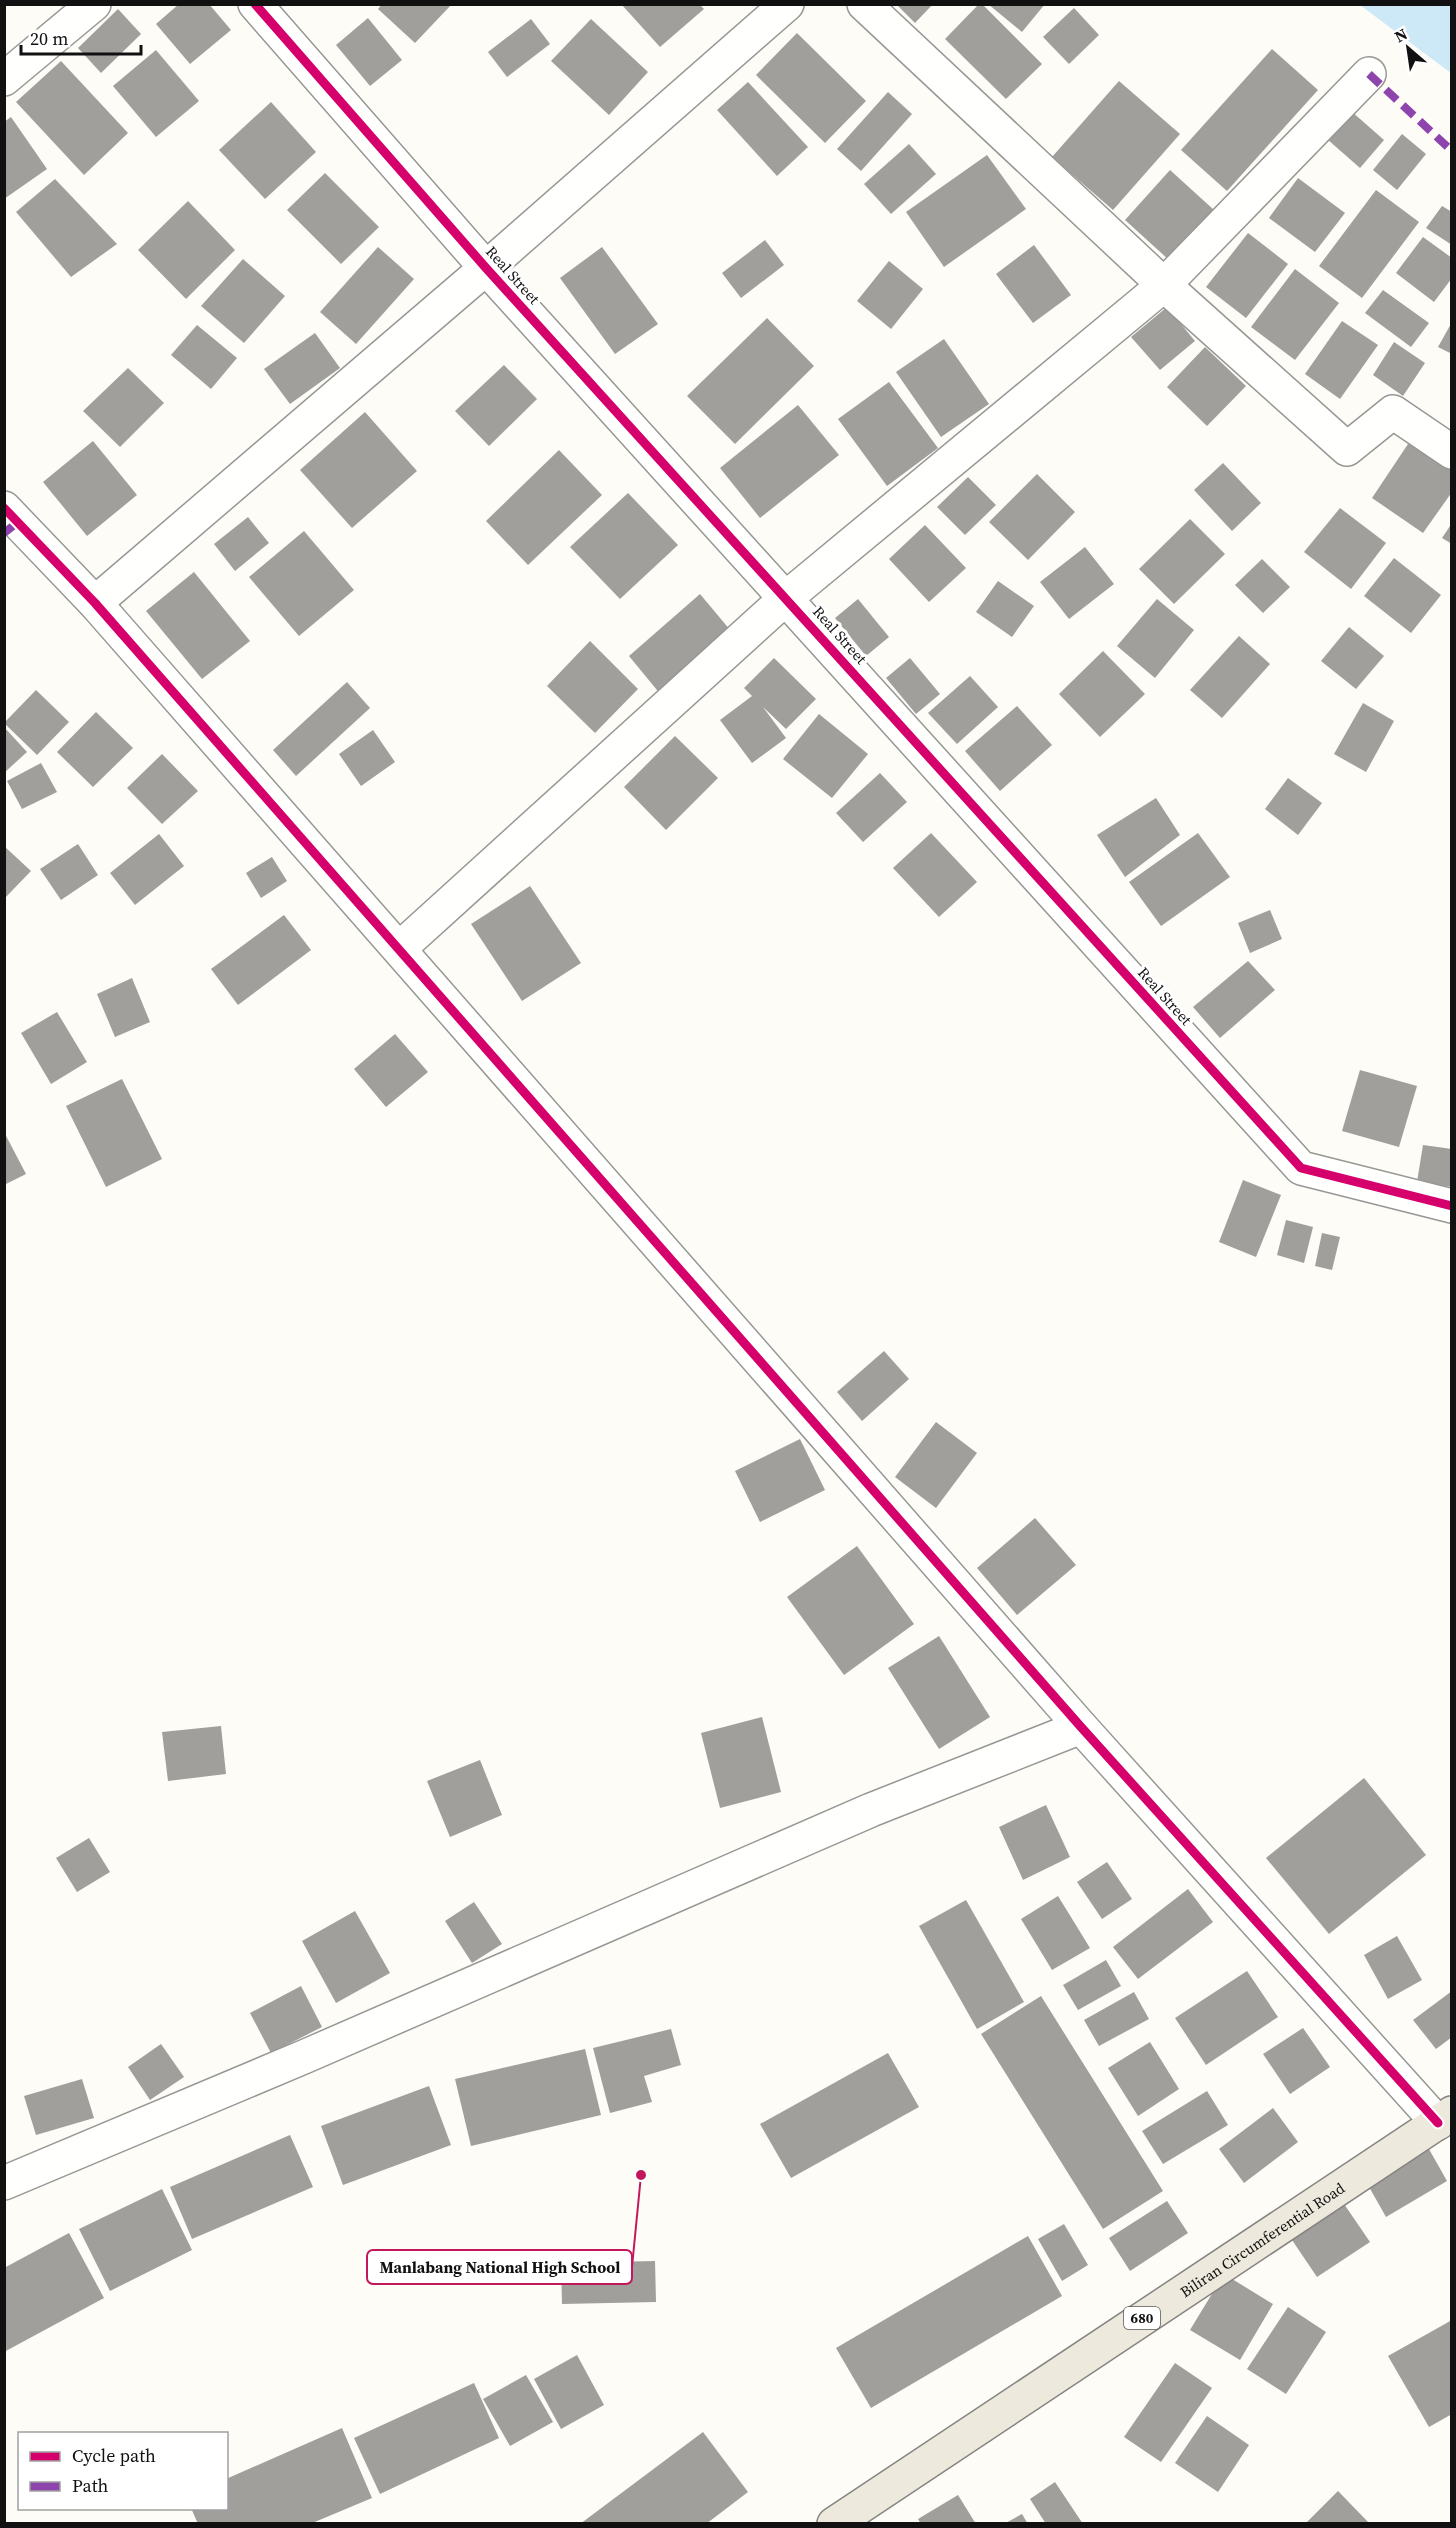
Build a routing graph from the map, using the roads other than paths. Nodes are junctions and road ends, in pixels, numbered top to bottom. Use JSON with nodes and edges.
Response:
{"nodes":[{"id":1,"x":94,"y":4,"type":"edge"},
{"id":2,"x":255,"y":4,"type":"edge"},
{"id":3,"x":787,"y":4,"type":"edge"},
{"id":4,"x":864,"y":4,"type":"edge"},
{"id":5,"x":1369,"y":74,"type":"dead end"},
{"id":6,"x":4,"y":79,"type":"edge"},
{"id":7,"x":486,"y":268,"type":"junction"},
{"id":8,"x":1164,"y":285,"type":"junction"},
{"id":9,"x":1452,"y":452,"type":"edge"},
{"id":10,"x":4,"y":508,"type":"edge"},
{"id":11,"x":786,"y":598,"type":"junction"},
{"id":12,"x":95,"y":603,"type":"junction"},
{"id":13,"x":399,"y":949,"type":"junction"},
{"id":14,"x":1452,"y":1206,"type":"edge"},
{"id":15,"x":1081,"y":1727,"type":"junction"},
{"id":16,"x":1445,"y":2118,"type":"edge"},
{"id":17,"x":4,"y":2183,"type":"edge"},
{"id":18,"x":834,"y":2523,"type":"edge"}],
"edges":[{"from":1,"to":6,"type":"street"},
{"from":2,"to":7,"type":"street","name":"Real Street"},
{"from":3,"to":7,"type":"street"},
{"from":4,"to":8,"type":"street"},
{"from":5,"to":8,"type":"street"},
{"from":7,"to":11,"type":"street","name":"Real Street"},
{"from":7,"to":12,"type":"street"},
{"from":8,"to":9,"type":"street"},
{"from":8,"to":11,"type":"street"},
{"from":10,"to":12,"type":"street"},
{"from":11,"to":13,"type":"street"},
{"from":11,"to":14,"type":"street","name":"Real Street"},
{"from":12,"to":13,"type":"street"},
{"from":13,"to":15,"type":"street"},
{"from":15,"to":16,"type":"street"},
{"from":15,"to":17,"type":"street"},
{"from":16,"to":18,"type":"main road","name":"Biliran Circumferential Road","number":"680"}]}
